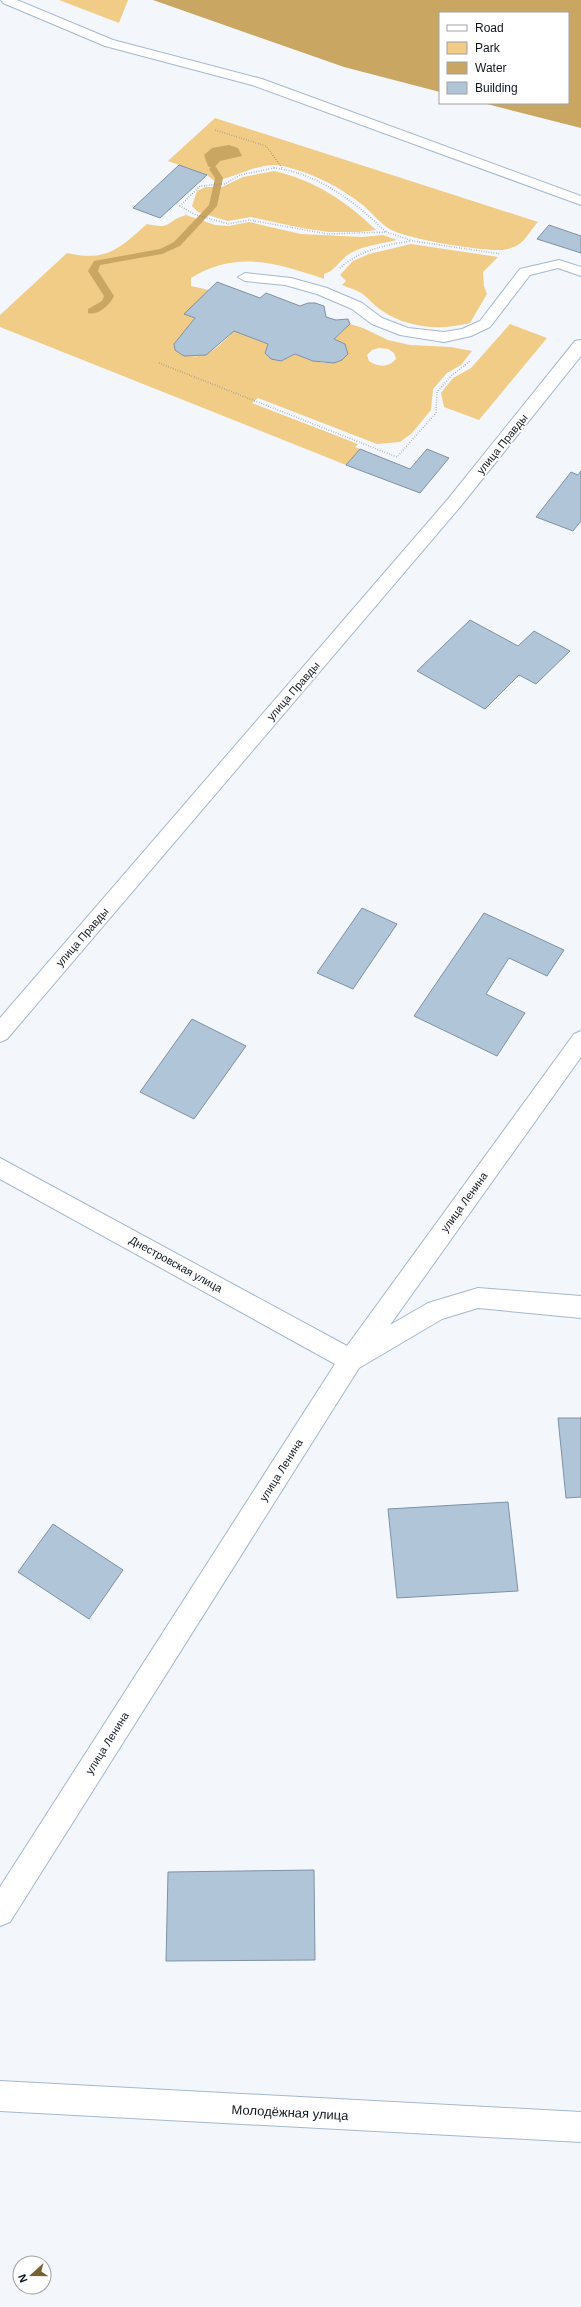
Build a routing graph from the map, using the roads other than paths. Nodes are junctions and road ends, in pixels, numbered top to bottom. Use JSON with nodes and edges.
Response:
{"nodes":[{"id":1,"x":7,"y":0,"type":"edge"},
{"id":2,"x":581,"y":201,"type":"edge"},
{"id":3,"x":581,"y":272,"type":"edge"},
{"id":4,"x":245,"y":277,"type":"dead end"},
{"id":5,"x":581,"y":345,"type":"edge"},
{"id":6,"x":0,"y":1033,"type":"edge"},
{"id":7,"x":581,"y":1040,"type":"edge"},
{"id":8,"x":0,"y":1168,"type":"edge"},
{"id":9,"x":581,"y":1307,"type":"edge"},
{"id":10,"x":351,"y":1360,"type":"junction"},
{"id":11,"x":0,"y":1912,"type":"edge"},
{"id":12,"x":0,"y":2096,"type":"edge"},
{"id":13,"x":581,"y":2127,"type":"edge"}],
"edges":[{"from":1,"to":2,"type":"lane"},
{"from":3,"to":4,"type":"lane"},
{"from":5,"to":6,"type":"street","name":"улица Правды"},
{"from":7,"to":10,"type":"street","name":"улица Ленина"},
{"from":8,"to":10,"type":"street","name":"Днестровская улица"},
{"from":9,"to":10,"type":"street"},
{"from":10,"to":11,"type":"street","name":"улица Ленина"},
{"from":12,"to":13,"type":"street","name":"Молодёжная улица"}]}
